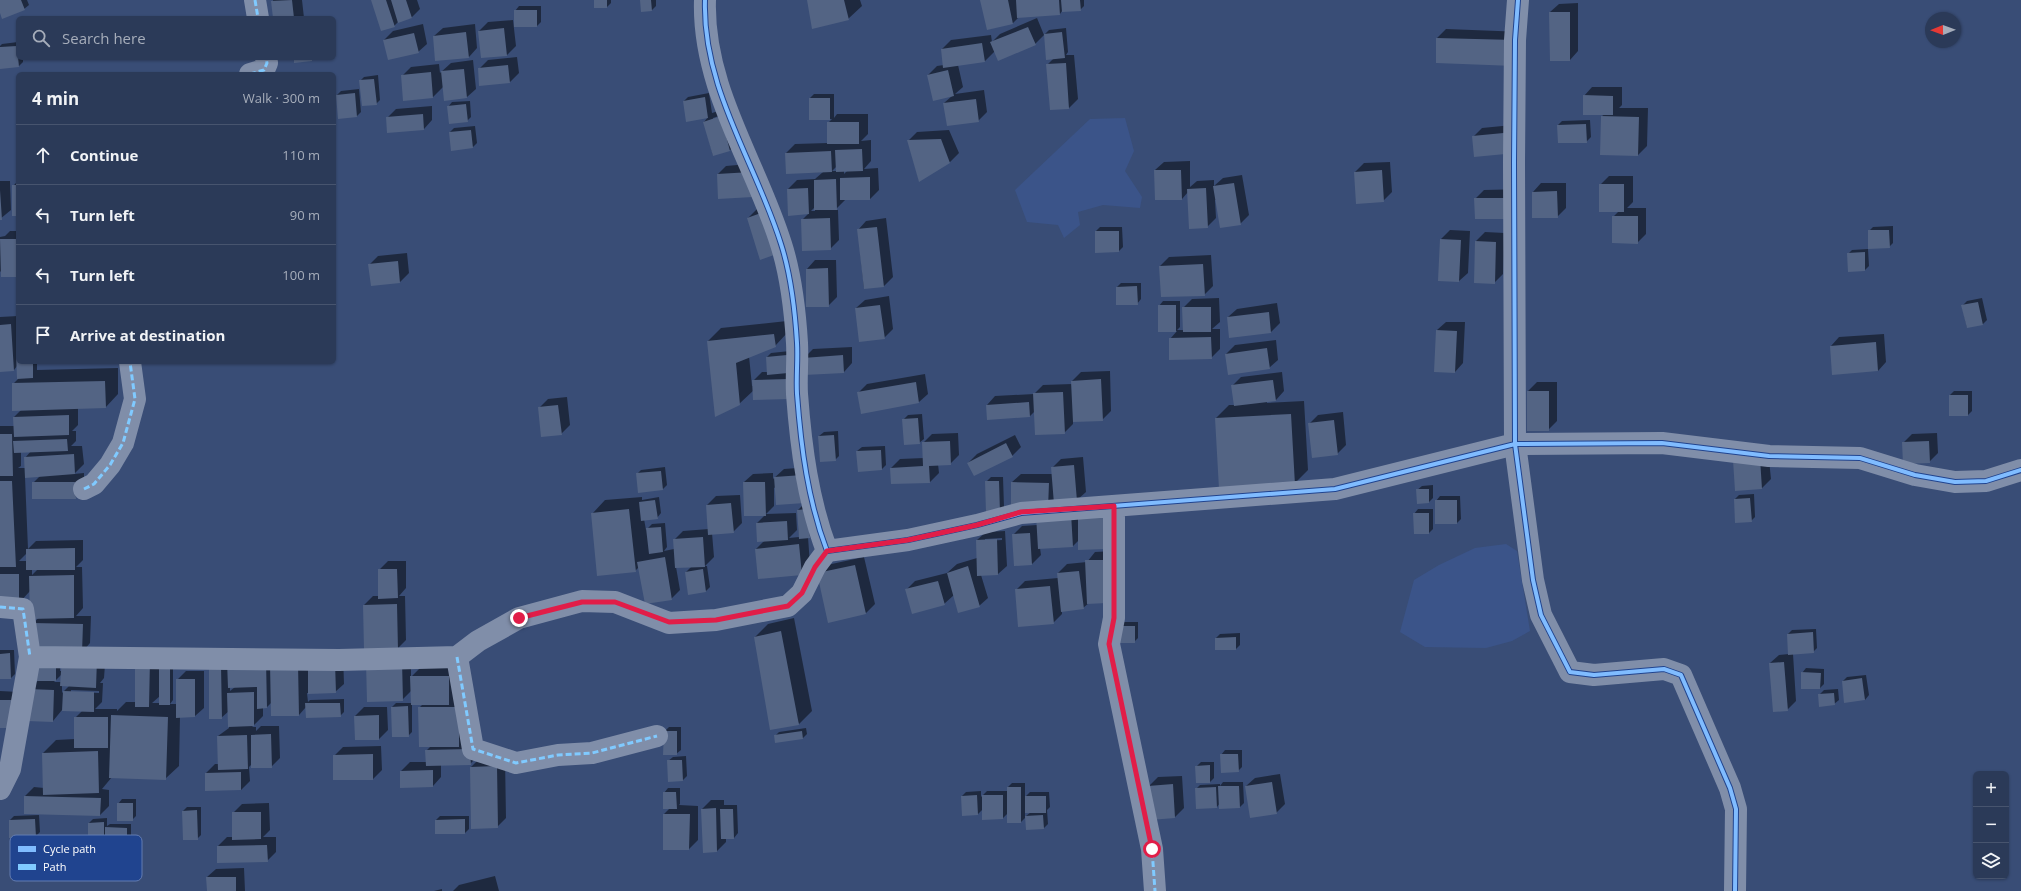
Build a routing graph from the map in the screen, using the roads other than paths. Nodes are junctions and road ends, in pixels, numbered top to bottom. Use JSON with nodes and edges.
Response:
{"nodes":[{"id":1,"x":255,"y":0,"type":"edge"},
{"id":2,"x":705,"y":0,"type":"edge"},
{"id":3,"x":1518,"y":0,"type":"edge"},
{"id":4,"x":258,"y":16,"type":"edge"},
{"id":5,"x":266,"y":60,"type":"edge"},
{"id":6,"x":257,"y":72,"type":"edge"},
{"id":7,"x":130,"y":364,"type":"edge"},
{"id":8,"x":1515,"y":444,"type":"junction"},
{"id":9,"x":2021,"y":470,"type":"edge"},
{"id":10,"x":84,"y":489,"type":"dead end"},
{"id":11,"x":1114,"y":506,"type":"junction"},
{"id":12,"x":827,"y":551,"type":"junction"},
{"id":13,"x":0,"y":607,"type":"edge"},
{"id":14,"x":30,"y":657,"type":"junction"},
{"id":15,"x":457,"y":657,"type":"junction"},
{"id":16,"x":657,"y":736,"type":"dead end"},
{"id":17,"x":0,"y":789,"type":"edge"},
{"id":18,"x":1154,"y":891,"type":"edge"},
{"id":19,"x":1735,"y":891,"type":"edge"}],
"edges":[{"from":1,"to":4,"type":"street"},
{"from":2,"to":12,"type":"street"},
{"from":3,"to":8,"type":"street"},
{"from":5,"to":6,"type":"street"},
{"from":7,"to":10,"type":"street"},
{"from":8,"to":9,"type":"street"},
{"from":8,"to":11,"type":"street"},
{"from":8,"to":19,"type":"street"},
{"from":11,"to":12,"type":"street"},
{"from":11,"to":18,"type":"street"},
{"from":12,"to":15,"type":"street"},
{"from":13,"to":14,"type":"street"},
{"from":14,"to":15,"type":"street"},
{"from":14,"to":17,"type":"street"},
{"from":15,"to":16,"type":"street"}]}
